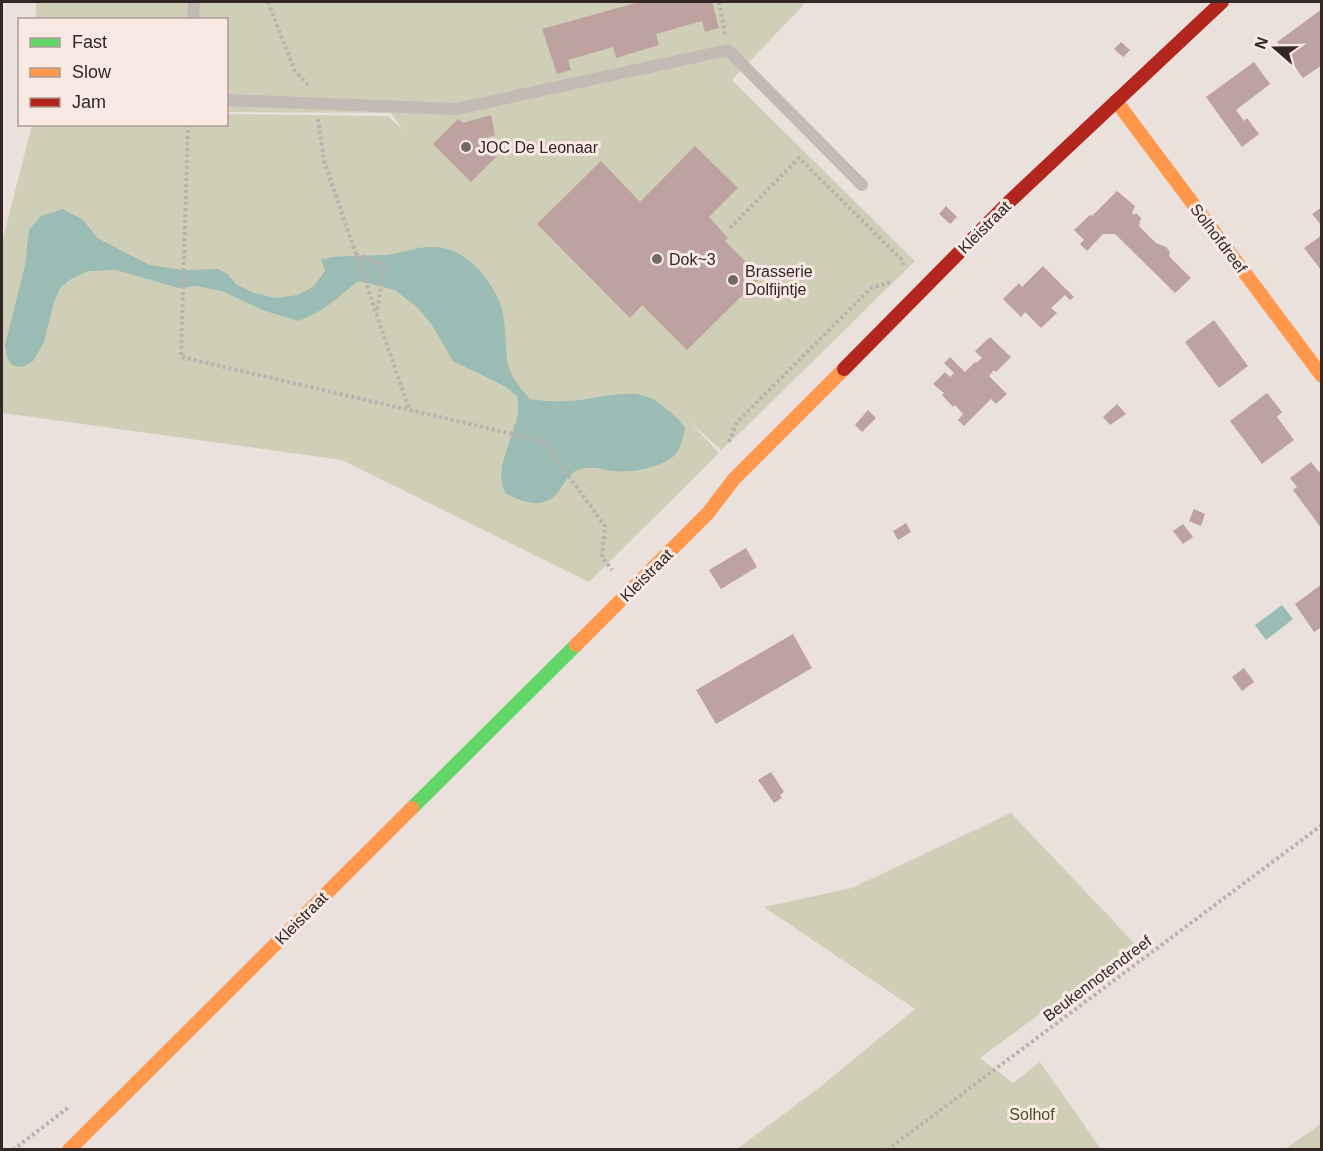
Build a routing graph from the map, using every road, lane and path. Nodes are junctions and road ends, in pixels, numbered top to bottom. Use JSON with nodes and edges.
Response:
{"nodes":[{"id":1,"x":194,"y":2,"type":"edge"},
{"id":2,"x":268,"y":2,"type":"edge"},
{"id":3,"x":719,"y":2,"type":"edge"},
{"id":4,"x":1222,"y":2,"type":"edge"},
{"id":5,"x":193,"y":18,"type":"edge"},
{"id":6,"x":728,"y":50,"type":"junction"},
{"id":7,"x":228,"y":100,"type":"edge"},
{"id":8,"x":1116,"y":101,"type":"junction"},
{"id":9,"x":320,"y":104,"type":"junction"},
{"id":10,"x":188,"y":126,"type":"edge"},
{"id":11,"x":862,"y":185,"type":"dead end"},
{"id":12,"x":729,"y":228,"type":"dead end"},
{"id":13,"x":356,"y":254,"type":"junction"},
{"id":14,"x":907,"y":277,"type":"dead end"},
{"id":15,"x":377,"y":314,"type":"junction"},
{"id":16,"x":1322,"y":376,"type":"edge"},
{"id":17,"x":410,"y":410,"type":"junction"},
{"id":18,"x":629,"y":592,"type":"junction"},
{"id":19,"x":1322,"y":825,"type":"edge"},
{"id":20,"x":69,"y":1149,"type":"edge"},
{"id":21,"x":887,"y":1149,"type":"edge"}],
"edges":[{"from":1,"to":5,"type":"lane"},
{"from":2,"to":9,"type":"path"},
{"from":3,"to":6,"type":"path"},
{"from":4,"to":8,"type":"street","name":"Kleistraat"},
{"from":6,"to":9,"type":"lane"},
{"from":6,"to":11,"type":"lane"},
{"from":7,"to":9,"type":"lane"},
{"from":8,"to":16,"type":"street","name":"Solhofdreef"},
{"from":8,"to":18,"type":"street","name":"Kleistraat"},
{"from":9,"to":13,"type":"path"},
{"from":10,"to":17,"type":"path"},
{"from":12,"to":14,"type":"path"},
{"from":13,"to":15,"type":"path"},
{"from":13,"to":15,"type":"path"},
{"from":15,"to":17,"type":"path"},
{"from":17,"to":18,"type":"path"},
{"from":18,"to":20,"type":"street","name":"Kleistraat"},
{"from":19,"to":21,"type":"path","name":"Beukennotendreef"}]}
